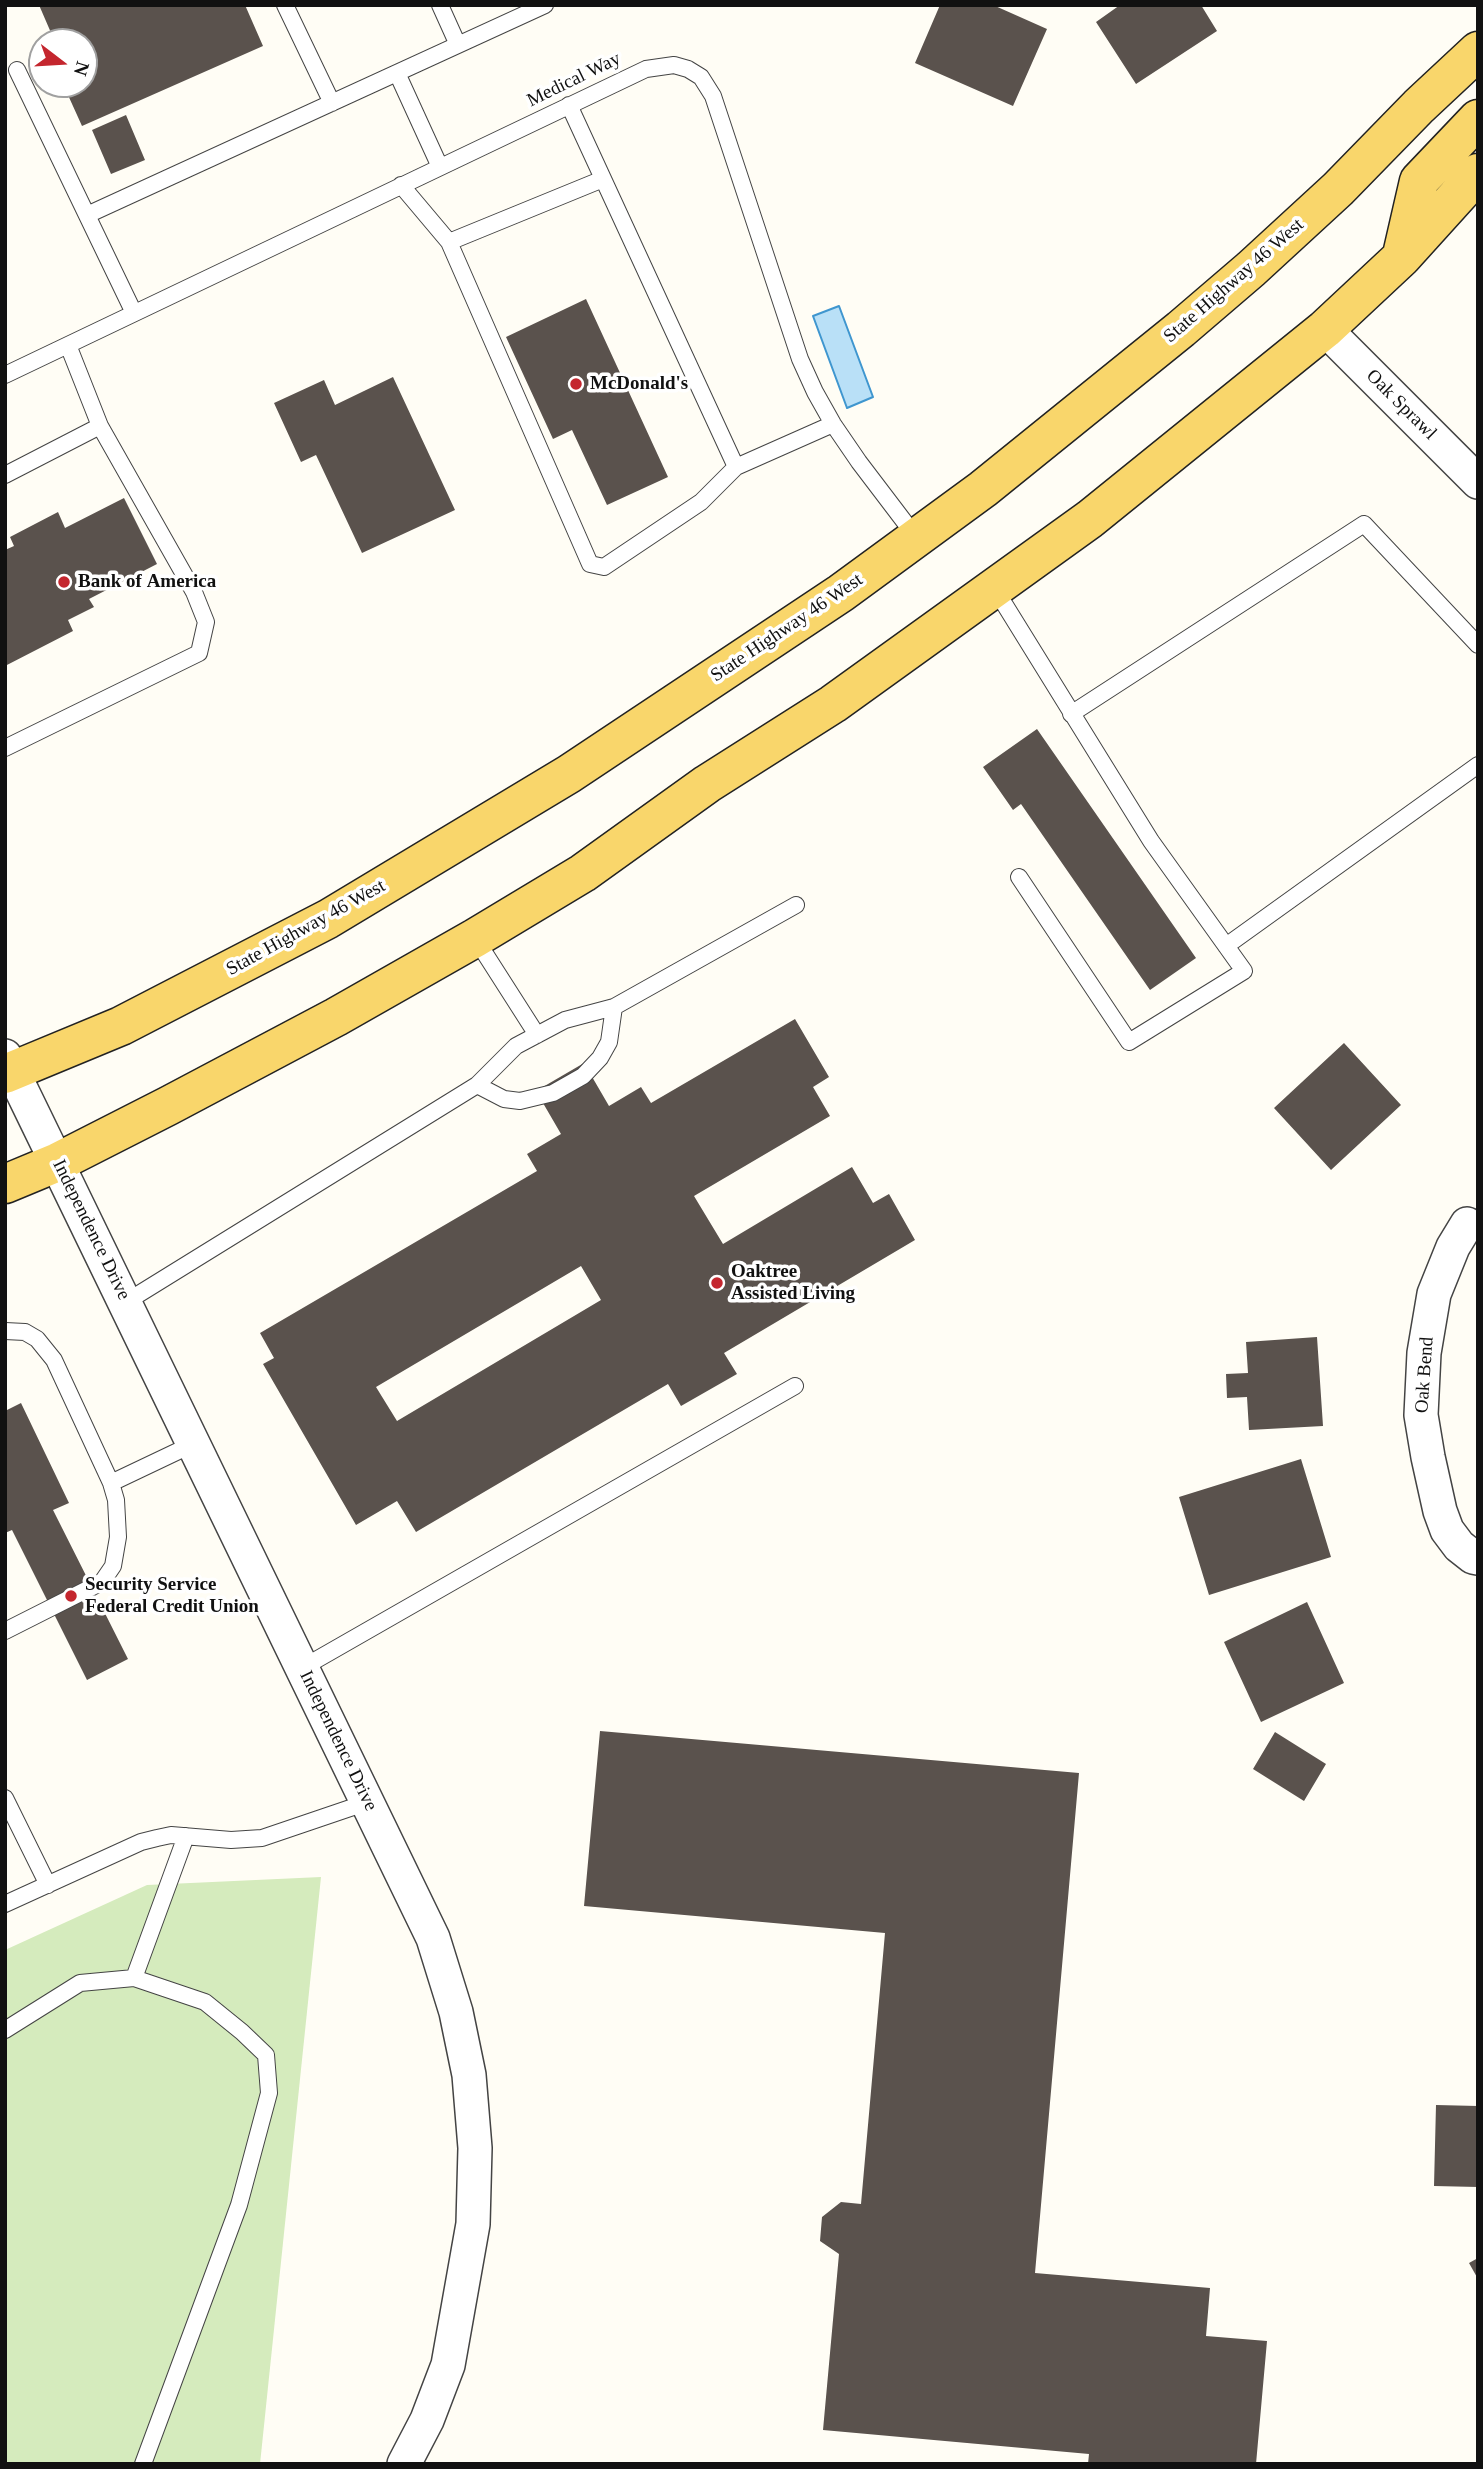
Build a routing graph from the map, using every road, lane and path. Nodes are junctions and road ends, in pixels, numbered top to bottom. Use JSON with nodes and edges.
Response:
{"nodes":[{"id":1,"x":285,"y":5,"type":"edge"},
{"id":2,"x":440,"y":5,"type":"edge"},
{"id":3,"x":545,"y":5,"type":"edge"},
{"id":4,"x":458,"y":45,"type":"junction"},
{"id":5,"x":1478,"y":51,"type":"edge"},
{"id":6,"x":17,"y":70,"type":"dead end"},
{"id":7,"x":397,"y":73,"type":"junction"},
{"id":8,"x":332,"y":103,"type":"junction"},
{"id":9,"x":569,"y":105,"type":"junction"},
{"id":10,"x":1478,"y":119,"type":"edge"},
{"id":11,"x":440,"y":167,"type":"junction"},
{"id":12,"x":1478,"y":173,"type":"edge"},
{"id":13,"x":603,"y":179,"type":"junction"},
{"id":14,"x":401,"y":185,"type":"junction"},
{"id":15,"x":87,"y":215,"type":"junction"},
{"id":16,"x":449,"y":242,"type":"junction"},
{"id":17,"x":1402,"y":257,"type":"junction"},
{"id":18,"x":134,"y":313,"type":"junction"},
{"id":19,"x":1325,"y":328,"type":"junction"},
{"id":20,"x":68,"y":345,"type":"junction"},
{"id":21,"x":5,"y":375,"type":"edge"},
{"id":22,"x":833,"y":424,"type":"junction"},
{"id":23,"x":100,"y":426,"type":"junction"},
{"id":24,"x":736,"y":467,"type":"junction"},
{"id":25,"x":5,"y":475,"type":"edge"},
{"id":26,"x":1478,"y":482,"type":"edge"},
{"id":27,"x":916,"y":537,"type":"junction"},
{"id":28,"x":995,"y":589,"type":"junction"},
{"id":29,"x":1478,"y":645,"type":"edge"},
{"id":30,"x":1071,"y":714,"type":"junction"},
{"id":31,"x":5,"y":748,"type":"edge"},
{"id":32,"x":1478,"y":765,"type":"edge"},
{"id":33,"x":1019,"y":877,"type":"dead end"},
{"id":34,"x":796,"y":905,"type":"dead end"},
{"id":35,"x":475,"y":938,"type":"junction"},
{"id":36,"x":1226,"y":946,"type":"junction"},
{"id":37,"x":614,"y":1007,"type":"junction"},
{"id":38,"x":537,"y":1035,"type":"junction"},
{"id":39,"x":8,"y":1067,"type":"edge"},
{"id":40,"x":477,"y":1084,"type":"junction"},
{"id":41,"x":58,"y":1162,"type":"junction"},
{"id":42,"x":5,"y":1184,"type":"edge"},
{"id":43,"x":1467,"y":1224,"type":"dead end"},
{"id":44,"x":126,"y":1302,"type":"junction"},
{"id":45,"x":5,"y":1331,"type":"edge"},
{"id":46,"x":795,"y":1386,"type":"dead end"},
{"id":47,"x":193,"y":1444,"type":"junction"},
{"id":48,"x":111,"y":1483,"type":"junction"},
{"id":49,"x":1478,"y":1558,"type":"edge"},
{"id":50,"x":5,"y":1631,"type":"edge"},
{"id":51,"x":302,"y":1668,"type":"junction"},
{"id":52,"x":5,"y":1798,"type":"edge"},
{"id":53,"x":368,"y":1802,"type":"junction"},
{"id":54,"x":186,"y":1836,"type":"junction"},
{"id":55,"x":48,"y":1885,"type":"junction"},
{"id":56,"x":5,"y":1904,"type":"edge"},
{"id":57,"x":134,"y":1978,"type":"junction"},
{"id":58,"x":5,"y":2030,"type":"edge"},
{"id":59,"x":144,"y":2464,"type":"edge"},
{"id":60,"x":404,"y":2464,"type":"edge"}],
"edges":[{"from":1,"to":8,"type":"lane"},
{"from":2,"to":4,"type":"lane"},
{"from":3,"to":4,"type":"lane"},
{"from":4,"to":7,"type":"lane"},
{"from":5,"to":27,"type":"main road","name":"State Highway 46 West"},
{"from":6,"to":15,"type":"lane"},
{"from":7,"to":8,"type":"lane"},
{"from":7,"to":11,"type":"lane"},
{"from":8,"to":15,"type":"lane"},
{"from":9,"to":11,"type":"lane","name":"Medical Way"},
{"from":9,"to":13,"type":"lane"},
{"from":9,"to":22,"type":"lane","name":"Medical Way"},
{"from":10,"to":17,"type":"main road"},
{"from":11,"to":14,"type":"lane","name":"Medical Way"},
{"from":12,"to":17,"type":"main road"},
{"from":13,"to":16,"type":"lane"},
{"from":13,"to":24,"type":"lane"},
{"from":14,"to":16,"type":"lane"},
{"from":14,"to":18,"type":"lane","name":"Medical Way"},
{"from":15,"to":18,"type":"lane"},
{"from":16,"to":24,"type":"lane"},
{"from":17,"to":19,"type":"main road"},
{"from":18,"to":20,"type":"lane","name":"Medical Way"},
{"from":19,"to":26,"type":"street","name":"Oak Sprawl"},
{"from":19,"to":28,"type":"main road"},
{"from":20,"to":21,"type":"lane","name":"Medical Way"},
{"from":20,"to":23,"type":"lane"},
{"from":22,"to":24,"type":"lane"},
{"from":22,"to":27,"type":"lane","name":"Medical Way"},
{"from":23,"to":25,"type":"lane"},
{"from":23,"to":31,"type":"lane"},
{"from":27,"to":39,"type":"main road","name":"State Highway 46 West"},
{"from":28,"to":30,"type":"lane"},
{"from":28,"to":35,"type":"main road"},
{"from":29,"to":30,"type":"lane"},
{"from":30,"to":36,"type":"lane"},
{"from":32,"to":36,"type":"lane"},
{"from":33,"to":36,"type":"lane"},
{"from":34,"to":37,"type":"lane"},
{"from":35,"to":38,"type":"lane"},
{"from":35,"to":41,"type":"main road"},
{"from":37,"to":38,"type":"lane"},
{"from":37,"to":40,"type":"lane"},
{"from":38,"to":40,"type":"lane"},
{"from":39,"to":41,"type":"street","name":"Independence Drive"},
{"from":40,"to":44,"type":"lane"},
{"from":41,"to":42,"type":"main road"},
{"from":41,"to":44,"type":"street","name":"Independence Drive"},
{"from":43,"to":49,"type":"street","name":"Oak Bend"},
{"from":44,"to":47,"type":"street","name":"Independence Drive"},
{"from":45,"to":48,"type":"lane"},
{"from":46,"to":51,"type":"lane"},
{"from":47,"to":48,"type":"lane"},
{"from":47,"to":51,"type":"street","name":"Independence Drive"},
{"from":48,"to":50,"type":"lane"},
{"from":51,"to":53,"type":"street","name":"Independence Drive"},
{"from":52,"to":55,"type":"lane"},
{"from":53,"to":54,"type":"lane"},
{"from":53,"to":60,"type":"street","name":"Independence Drive"},
{"from":54,"to":55,"type":"lane"},
{"from":54,"to":57,"type":"lane"},
{"from":55,"to":56,"type":"lane"},
{"from":57,"to":58,"type":"lane"},
{"from":57,"to":59,"type":"lane"}]}
